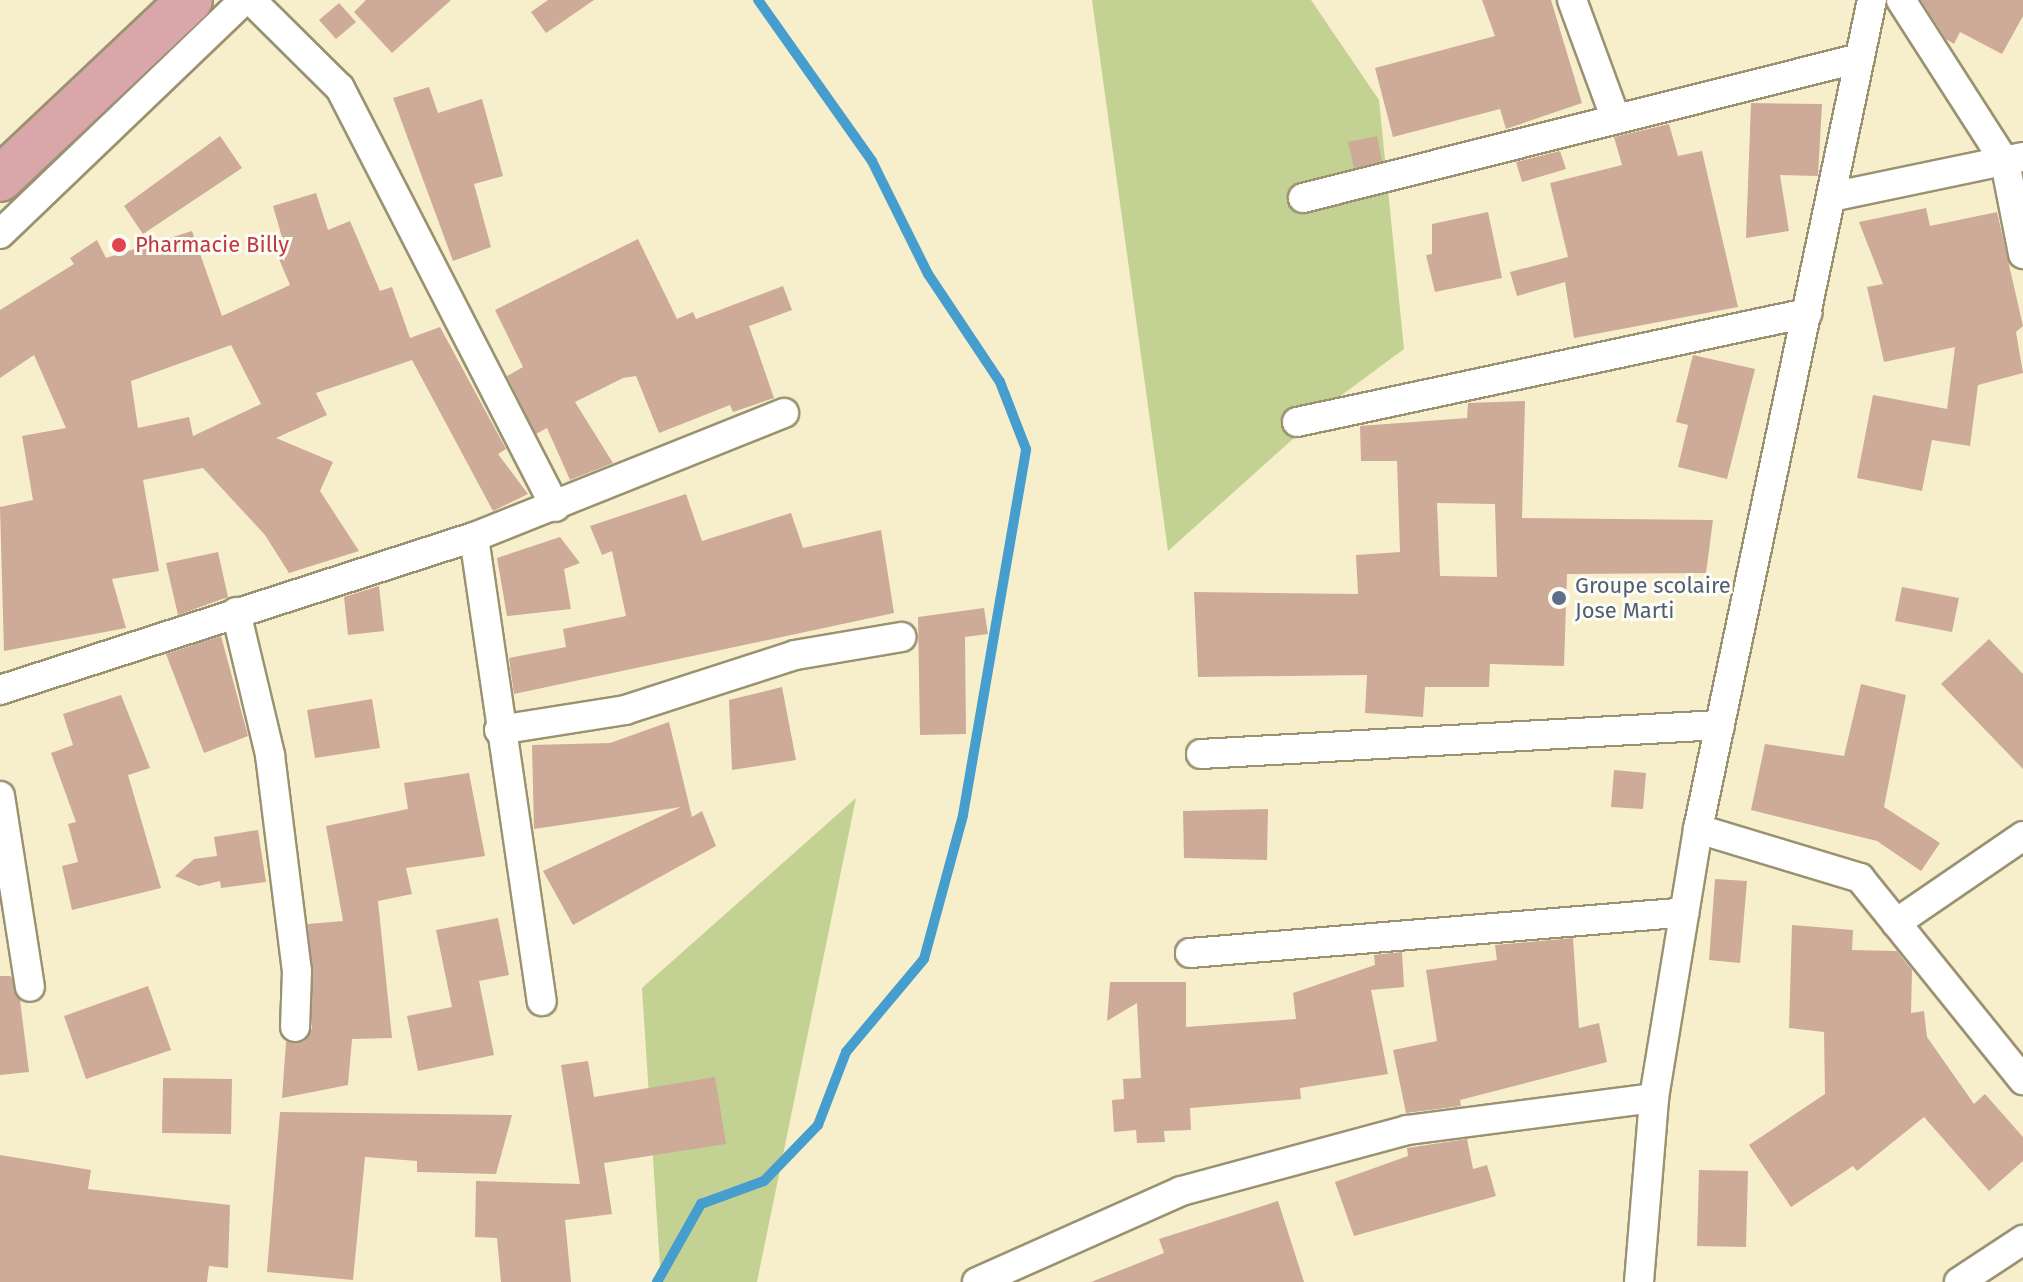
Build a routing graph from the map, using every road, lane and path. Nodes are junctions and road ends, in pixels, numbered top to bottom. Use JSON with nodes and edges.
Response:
{"nodes":[{"id":1,"x":190,"y":0,"type":"edge"},
{"id":2,"x":244,"y":0,"type":"edge"},
{"id":3,"x":251,"y":0,"type":"edge"},
{"id":4,"x":1572,"y":0,"type":"edge"},
{"id":5,"x":1872,"y":0,"type":"edge"},
{"id":6,"x":1901,"y":0,"type":"edge"},
{"id":7,"x":1860,"y":58,"type":"junction"},
{"id":8,"x":1615,"y":117,"type":"junction"},
{"id":9,"x":2014,"y":159,"type":"edge"},
{"id":10,"x":0,"y":179,"type":"edge"},
{"id":11,"x":1831,"y":197,"type":"junction"},
{"id":12,"x":1303,"y":198,"type":"dead end"},
{"id":13,"x":0,"y":234,"type":"edge"},
{"id":14,"x":2023,"y":254,"type":"edge"},
{"id":15,"x":1807,"y":313,"type":"junction"},
{"id":16,"x":784,"y":413,"type":"dead end"},
{"id":17,"x":1297,"y":422,"type":"dead end"},
{"id":18,"x":555,"y":507,"type":"junction"},
{"id":19,"x":474,"y":537,"type":"junction"},
{"id":20,"x":236,"y":612,"type":"junction"},
{"id":21,"x":901,"y":637,"type":"dead end"},
{"id":22,"x":0,"y":690,"type":"edge"},
{"id":23,"x":1720,"y":725,"type":"junction"},
{"id":24,"x":499,"y":730,"type":"junction"},
{"id":25,"x":1201,"y":754,"type":"dead end"},
{"id":26,"x":0,"y":796,"type":"edge"},
{"id":27,"x":1698,"y":829,"type":"junction"},
{"id":28,"x":2023,"y":836,"type":"edge"},
{"id":29,"x":1684,"y":912,"type":"junction"},
{"id":30,"x":1896,"y":923,"type":"junction"},
{"id":31,"x":1190,"y":953,"type":"dead end"},
{"id":32,"x":30,"y":987,"type":"dead end"},
{"id":33,"x":542,"y":1001,"type":"dead end"},
{"id":34,"x":295,"y":1027,"type":"dead end"},
{"id":35,"x":2023,"y":1080,"type":"edge"},
{"id":36,"x":1654,"y":1098,"type":"junction"},
{"id":37,"x":2023,"y":1240,"type":"edge"},
{"id":38,"x":977,"y":1282,"type":"edge"},
{"id":39,"x":1639,"y":1282,"type":"edge"},
{"id":40,"x":1959,"y":1282,"type":"edge"}],
"edges":[{"from":1,"to":10,"type":"main road"},
{"from":2,"to":13,"type":"street"},
{"from":3,"to":18,"type":"street"},
{"from":4,"to":8,"type":"street"},
{"from":5,"to":7,"type":"street"},
{"from":6,"to":9,"type":"street"},
{"from":7,"to":8,"type":"street"},
{"from":7,"to":11,"type":"street"},
{"from":8,"to":12,"type":"street"},
{"from":9,"to":11,"type":"street"},
{"from":9,"to":14,"type":"street"},
{"from":11,"to":15,"type":"street"},
{"from":15,"to":17,"type":"street"},
{"from":15,"to":23,"type":"street"},
{"from":16,"to":18,"type":"street"},
{"from":18,"to":19,"type":"street"},
{"from":19,"to":20,"type":"street"},
{"from":19,"to":24,"type":"street"},
{"from":20,"to":22,"type":"street"},
{"from":20,"to":34,"type":"street"},
{"from":21,"to":24,"type":"street"},
{"from":23,"to":25,"type":"street"},
{"from":23,"to":27,"type":"street"},
{"from":24,"to":33,"type":"street"},
{"from":26,"to":32,"type":"street"},
{"from":27,"to":29,"type":"street"},
{"from":27,"to":30,"type":"street"},
{"from":28,"to":30,"type":"street"},
{"from":29,"to":31,"type":"street"},
{"from":29,"to":36,"type":"street"},
{"from":30,"to":35,"type":"street"},
{"from":36,"to":38,"type":"street"},
{"from":36,"to":39,"type":"street"},
{"from":37,"to":40,"type":"street"}]}
